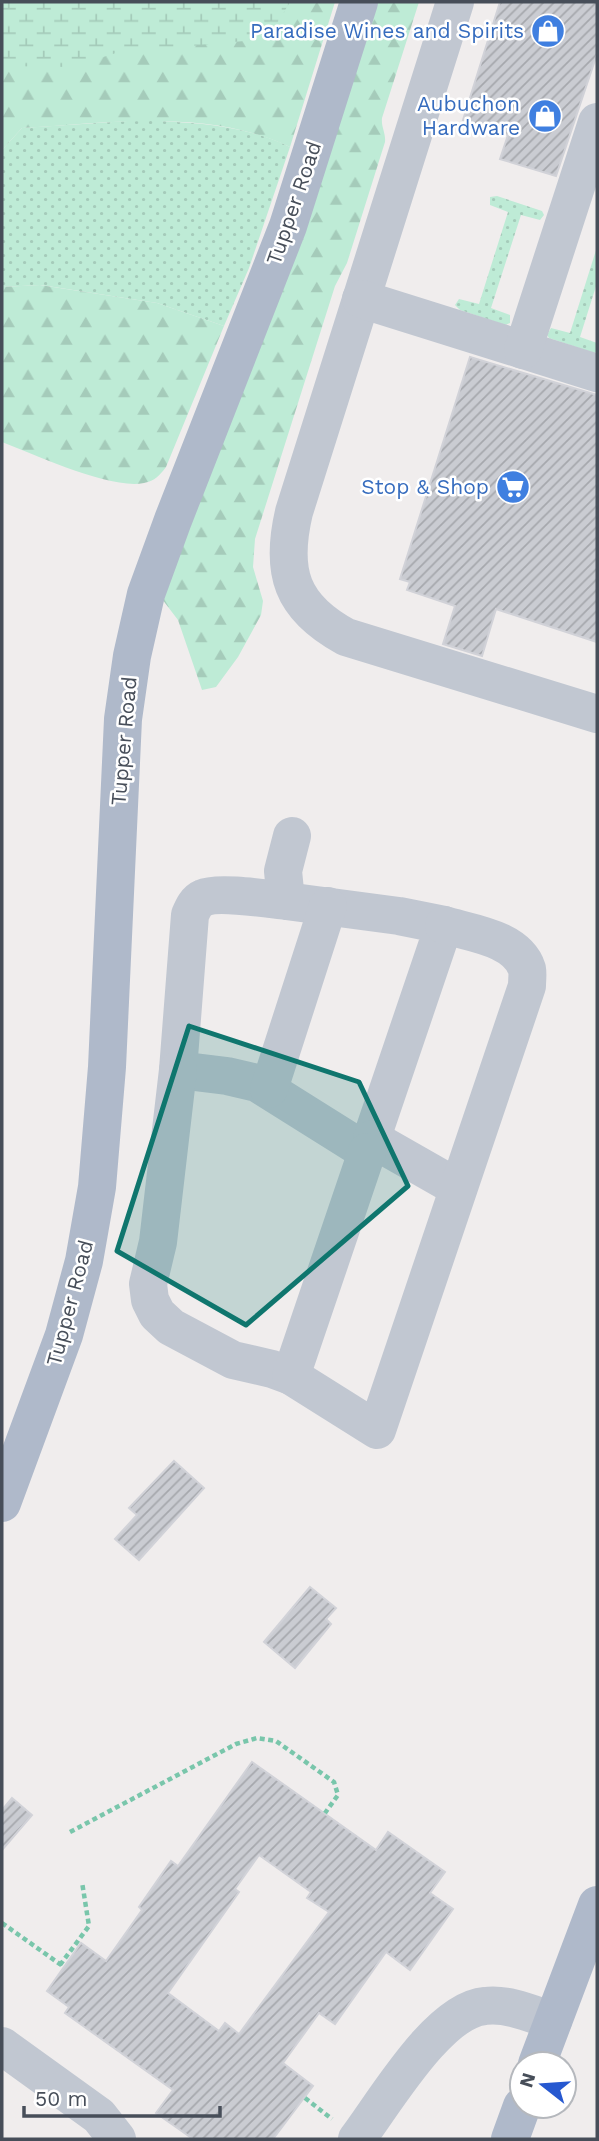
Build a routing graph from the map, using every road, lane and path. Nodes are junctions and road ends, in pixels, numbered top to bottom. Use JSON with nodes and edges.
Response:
{"nodes":[{"id":1,"x":359,"y":2,"type":"edge"},
{"id":2,"x":455,"y":2,"type":"edge"},
{"id":3,"x":597,"y":122,"type":"edge"},
{"id":4,"x":361,"y":299,"type":"junction"},
{"id":5,"x":523,"y":350,"type":"junction"},
{"id":6,"x":597,"y":373,"type":"edge"},
{"id":7,"x":597,"y":714,"type":"edge"},
{"id":8,"x":292,"y":836,"type":"dead end"},
{"id":9,"x":303,"y":903,"type":"junction"},
{"id":10,"x":444,"y":925,"type":"junction"},
{"id":11,"x":178,"y":1070,"type":"junction"},
{"id":12,"x":258,"y":1085,"type":"junction"},
{"id":13,"x":370,"y":1145,"type":"junction"},
{"id":14,"x":458,"y":1188,"type":"junction"},
{"id":15,"x":291,"y":1376,"type":"junction"},
{"id":16,"x":2,"y":1503,"type":"edge"},
{"id":17,"x":325,"y":1813,"type":"dead end"},
{"id":18,"x":70,"y":1832,"type":"dead end"},
{"id":19,"x":82,"y":1882,"type":"dead end"},
{"id":20,"x":597,"y":1905,"type":"edge"},
{"id":21,"x":2,"y":1923,"type":"edge"},
{"id":22,"x":553,"y":2021,"type":"junction"},
{"id":23,"x":2,"y":2046,"type":"edge"},
{"id":24,"x":542,"y":2050,"type":"edge"},
{"id":25,"x":517,"y":2120,"type":"edge"},
{"id":26,"x":117,"y":2139,"type":"edge"},
{"id":27,"x":358,"y":2139,"type":"edge"},
{"id":28,"x":510,"y":2139,"type":"edge"}],
"edges":[{"from":1,"to":16,"type":"main road","name":"Tupper Road"},
{"from":2,"to":4,"type":"lane"},
{"from":3,"to":5,"type":"lane"},
{"from":4,"to":5,"type":"lane"},
{"from":4,"to":7,"type":"lane"},
{"from":5,"to":6,"type":"lane"},
{"from":8,"to":9,"type":"lane"},
{"from":9,"to":10,"type":"lane"},
{"from":9,"to":11,"type":"lane"},
{"from":9,"to":12,"type":"lane"},
{"from":10,"to":13,"type":"lane"},
{"from":10,"to":14,"type":"lane"},
{"from":11,"to":12,"type":"lane"},
{"from":11,"to":15,"type":"lane"},
{"from":12,"to":13,"type":"lane"},
{"from":13,"to":14,"type":"lane"},
{"from":13,"to":15,"type":"lane"},
{"from":14,"to":15,"type":"lane"},
{"from":17,"to":18,"type":"path"},
{"from":19,"to":21,"type":"path"},
{"from":20,"to":22,"type":"main road"},
{"from":22,"to":24,"type":"main road"},
{"from":22,"to":27,"type":"lane"},
{"from":23,"to":26,"type":"lane"},
{"from":25,"to":28,"type":"main road"}]}
